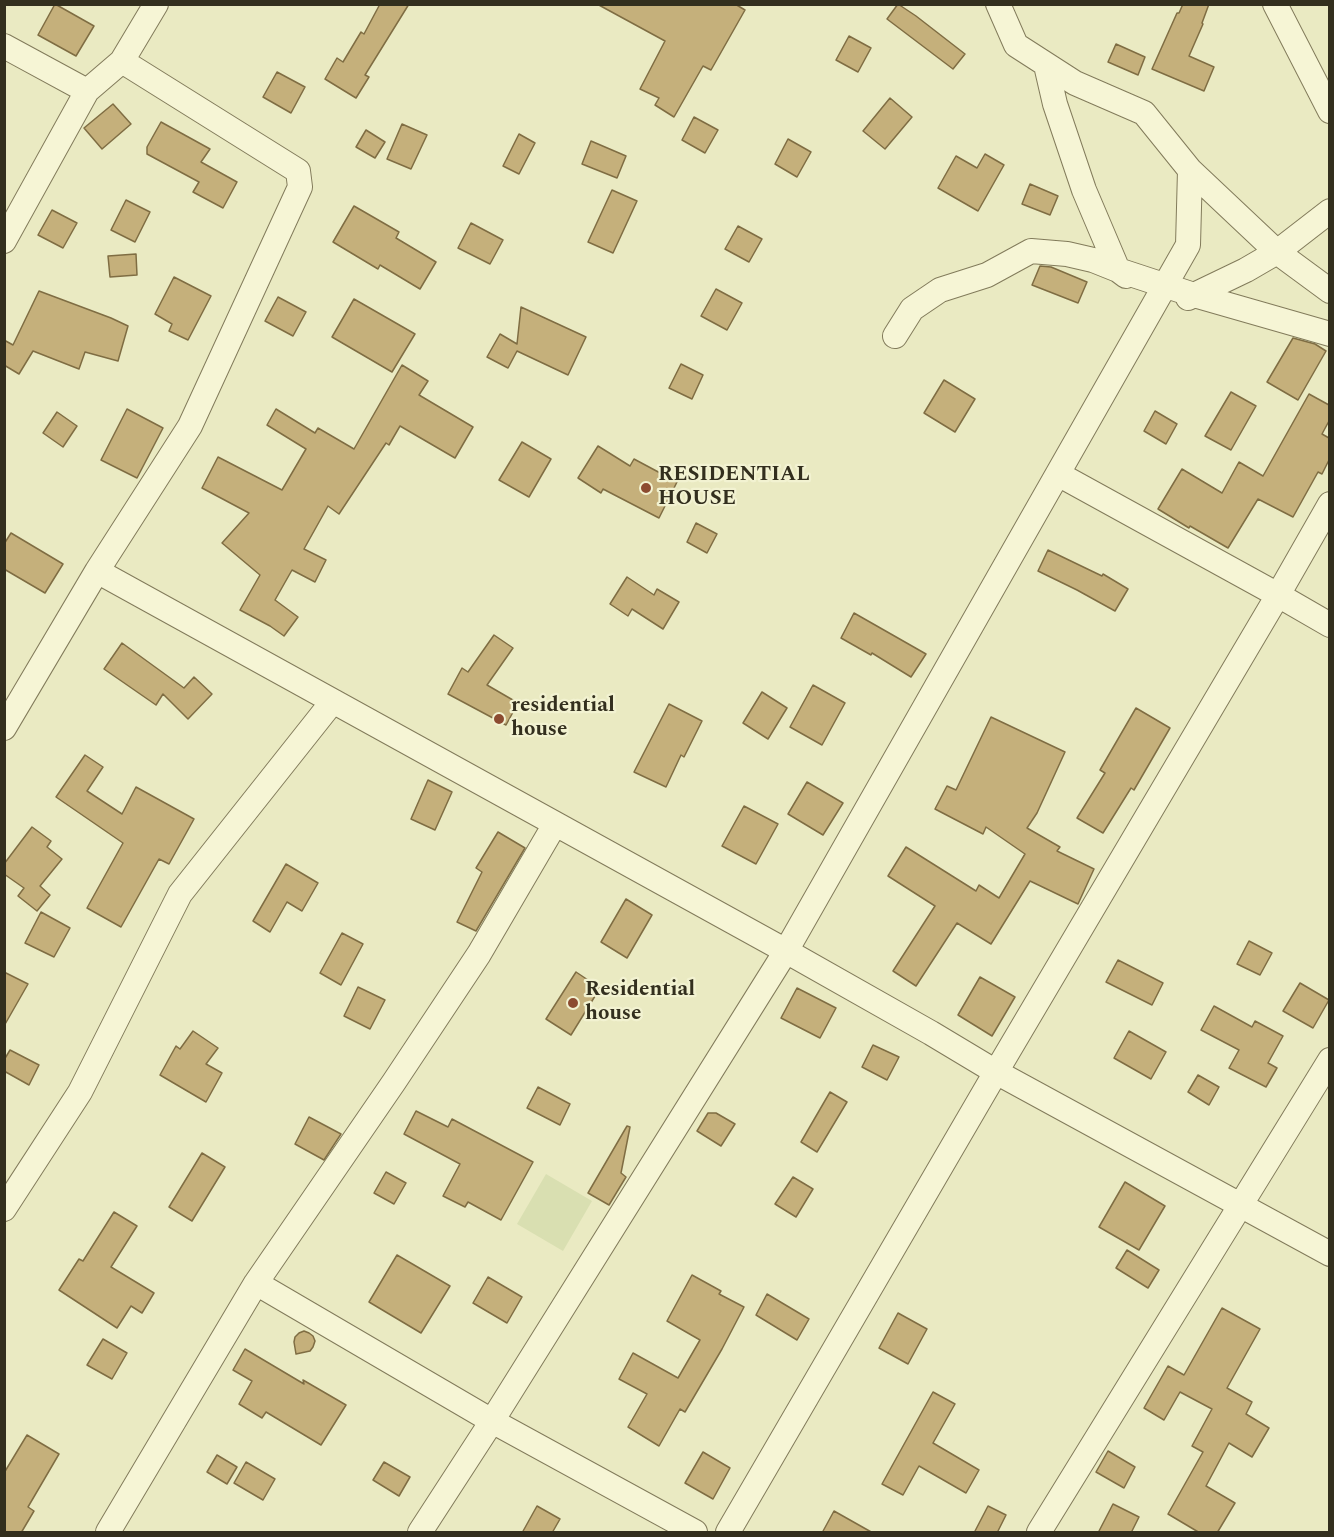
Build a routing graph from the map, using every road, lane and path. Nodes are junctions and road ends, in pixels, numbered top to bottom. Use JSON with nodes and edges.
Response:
{"nodes":[{"id":1,"x":156,"y":4,"type":"edge"},
{"id":2,"x":998,"y":4,"type":"edge"},
{"id":3,"x":1275,"y":4,"type":"edge"},
{"id":4,"x":4,"y":46,"type":"edge"},
{"id":5,"x":122,"y":61,"type":"junction"},
{"id":6,"x":1046,"y":65,"type":"junction"},
{"id":7,"x":87,"y":91,"type":"junction"},
{"id":8,"x":1329,"y":111,"type":"edge"},
{"id":9,"x":1190,"y":170,"type":"junction"},
{"id":10,"x":1329,"y":211,"type":"edge"},
{"id":11,"x":4,"y":241,"type":"edge"},
{"id":12,"x":1277,"y":252,"type":"junction"},
{"id":13,"x":1118,"y":270,"type":"junction"},
{"id":14,"x":1165,"y":286,"type":"junction"},
{"id":15,"x":1329,"y":291,"type":"edge"},
{"id":16,"x":1194,"y":295,"type":"junction"},
{"id":17,"x":1143,"y":325,"type":"junction"},
{"id":18,"x":1329,"y":334,"type":"edge"},
{"id":19,"x":895,"y":336,"type":"dead end"},
{"id":20,"x":1058,"y":474,"type":"junction"},
{"id":21,"x":1329,"y":504,"type":"edge"},
{"id":22,"x":97,"y":571,"type":"junction"},
{"id":23,"x":1278,"y":595,"type":"junction"},
{"id":24,"x":1329,"y":625,"type":"edge"},
{"id":25,"x":333,"y":701,"type":"junction"},
{"id":26,"x":4,"y":728,"type":"edge"},
{"id":27,"x":555,"y":824,"type":"junction"},
{"id":28,"x":786,"y":951,"type":"junction"},
{"id":29,"x":1329,"y":1060,"type":"edge"},
{"id":30,"x":996,"y":1072,"type":"junction"},
{"id":31,"x":1241,"y":1206,"type":"junction"},
{"id":32,"x":4,"y":1209,"type":"edge"},
{"id":33,"x":1329,"y":1254,"type":"edge"},
{"id":34,"x":256,"y":1283,"type":"junction"},
{"id":35,"x":492,"y":1421,"type":"junction"},
{"id":36,"x":108,"y":1533,"type":"edge"},
{"id":37,"x":420,"y":1533,"type":"edge"},
{"id":38,"x":694,"y":1533,"type":"edge"},
{"id":39,"x":728,"y":1533,"type":"edge"},
{"id":40,"x":1039,"y":1533,"type":"edge"}],
"edges":[{"from":1,"to":5,"type":"street"},
{"from":2,"to":6,"type":"street"},
{"from":3,"to":8,"type":"street"},
{"from":4,"to":7,"type":"street"},
{"from":5,"to":7,"type":"street"},
{"from":5,"to":22,"type":"street"},
{"from":6,"to":9,"type":"street"},
{"from":6,"to":13,"type":"street"},
{"from":7,"to":11,"type":"street"},
{"from":9,"to":12,"type":"street"},
{"from":9,"to":14,"type":"street"},
{"from":10,"to":12,"type":"street"},
{"from":12,"to":15,"type":"street"},
{"from":12,"to":16,"type":"street"},
{"from":13,"to":14,"type":"street"},
{"from":13,"to":17,"type":"street"},
{"from":13,"to":19,"type":"street"},
{"from":14,"to":16,"type":"street"},
{"from":14,"to":17,"type":"street"},
{"from":16,"to":17,"type":"street"},
{"from":16,"to":18,"type":"street"},
{"from":17,"to":20,"type":"street"},
{"from":20,"to":23,"type":"street"},
{"from":20,"to":28,"type":"street"},
{"from":21,"to":23,"type":"street"},
{"from":22,"to":25,"type":"street"},
{"from":22,"to":26,"type":"street"},
{"from":23,"to":24,"type":"street"},
{"from":23,"to":30,"type":"street"},
{"from":25,"to":27,"type":"street"},
{"from":25,"to":32,"type":"street"},
{"from":27,"to":28,"type":"street"},
{"from":27,"to":34,"type":"street"},
{"from":28,"to":30,"type":"street"},
{"from":28,"to":35,"type":"street"},
{"from":29,"to":31,"type":"street"},
{"from":30,"to":31,"type":"street"},
{"from":30,"to":39,"type":"street"},
{"from":31,"to":33,"type":"street"},
{"from":31,"to":40,"type":"street"},
{"from":34,"to":35,"type":"street"},
{"from":34,"to":36,"type":"street"},
{"from":35,"to":37,"type":"street"},
{"from":35,"to":38,"type":"street"}]}
